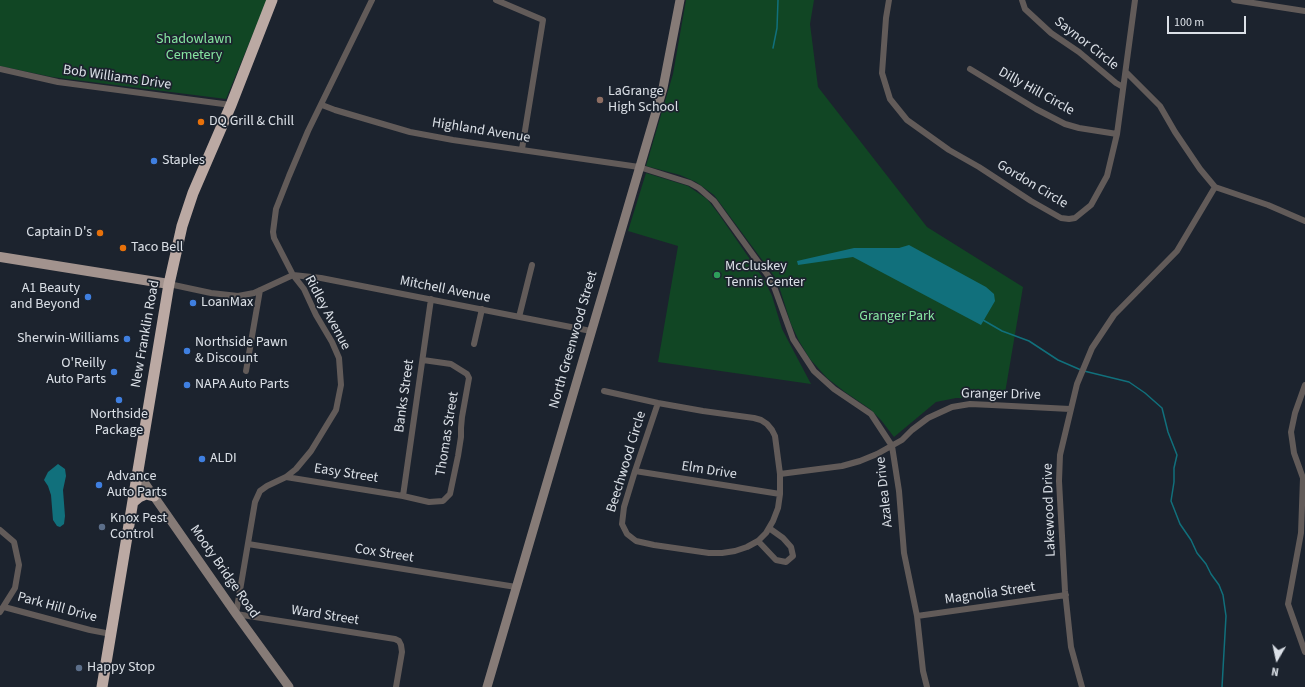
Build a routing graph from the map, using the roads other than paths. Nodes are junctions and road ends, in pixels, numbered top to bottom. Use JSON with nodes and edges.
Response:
{"nodes":[{"id":1,"x":272,"y":0,"type":"edge"},
{"id":2,"x":372,"y":0,"type":"edge"},
{"id":3,"x":496,"y":0,"type":"edge"},
{"id":4,"x":680,"y":0,"type":"edge"},
{"id":5,"x":889,"y":0,"type":"edge"},
{"id":6,"x":1022,"y":0,"type":"edge"},
{"id":7,"x":1135,"y":0,"type":"edge"},
{"id":8,"x":1234,"y":0,"type":"edge"},
{"id":9,"x":1305,"y":11,"type":"edge"},
{"id":10,"x":0,"y":69,"type":"edge"},
{"id":11,"x":970,"y":69,"type":"dead end"},
{"id":12,"x":1126,"y":72,"type":"junction"},
{"id":13,"x":1123,"y":87,"type":"junction"},
{"id":14,"x":231,"y":105,"type":"junction"},
{"id":15,"x":322,"y":105,"type":"junction"},
{"id":16,"x":1117,"y":134,"type":"junction"},
{"id":17,"x":522,"y":149,"type":"junction"},
{"id":18,"x":639,"y":167,"type":"junction"},
{"id":19,"x":1215,"y":186,"type":"junction"},
{"id":20,"x":1304,"y":218,"type":"edge"},
{"id":21,"x":0,"y":257,"type":"edge"},
{"id":22,"x":532,"y":264,"type":"dead end"},
{"id":23,"x":293,"y":275,"type":"junction"},
{"id":24,"x":169,"y":284,"type":"junction"},
{"id":25,"x":260,"y":290,"type":"junction"},
{"id":26,"x":431,"y":299,"type":"junction"},
{"id":27,"x":482,"y":309,"type":"junction"},
{"id":28,"x":519,"y":317,"type":"junction"},
{"id":29,"x":591,"y":331,"type":"junction"},
{"id":30,"x":474,"y":344,"type":"dead end"},
{"id":31,"x":423,"y":360,"type":"junction"},
{"id":32,"x":246,"y":371,"type":"dead end"},
{"id":33,"x":1305,"y":385,"type":"edge"},
{"id":34,"x":604,"y":391,"type":"dead end"},
{"id":35,"x":658,"y":403,"type":"junction"},
{"id":36,"x":1070,"y":409,"type":"junction"},
{"id":37,"x":892,"y":446,"type":"junction"},
{"id":38,"x":635,"y":471,"type":"junction"},
{"id":39,"x":137,"y":472,"type":"junction"},
{"id":40,"x":780,"y":474,"type":"junction"},
{"id":41,"x":286,"y":476,"type":"junction"},
{"id":42,"x":780,"y":494,"type":"junction"},
{"id":43,"x":154,"y":496,"type":"junction"},
{"id":44,"x":403,"y":496,"type":"junction"},
{"id":45,"x":132,"y":502,"type":"junction"},
{"id":46,"x":770,"y":528,"type":"junction"},
{"id":47,"x":0,"y":530,"type":"edge"},
{"id":48,"x":758,"y":541,"type":"junction"},
{"id":49,"x":248,"y":544,"type":"junction"},
{"id":50,"x":516,"y":587,"type":"junction"},
{"id":51,"x":1066,"y":595,"type":"junction"},
{"id":52,"x":2,"y":609,"type":"edge"},
{"id":53,"x":236,"y":614,"type":"junction"},
{"id":54,"x":917,"y":616,"type":"junction"},
{"id":55,"x":111,"y":634,"type":"junction"},
{"id":56,"x":1305,"y":652,"type":"edge"},
{"id":57,"x":102,"y":687,"type":"edge"},
{"id":58,"x":289,"y":687,"type":"edge"},
{"id":59,"x":396,"y":687,"type":"edge"},
{"id":60,"x":487,"y":687,"type":"edge"},
{"id":61,"x":927,"y":687,"type":"edge"},
{"id":62,"x":1082,"y":687,"type":"edge"}],
"edges":[{"from":1,"to":14,"type":"highway","name":"New Franklin Road"},
{"from":2,"to":15,"type":"street","name":"Ridley Avenue"},
{"from":3,"to":17,"type":"street"},
{"from":4,"to":18,"type":"main road","name":"North Greenwood Street"},
{"from":5,"to":16,"type":"street","name":"Gordon Circle"},
{"from":6,"to":13,"type":"street","name":"Saynor Circle"},
{"from":7,"to":12,"type":"street","name":"Gordon Circle"},
{"from":8,"to":9,"type":"street"},
{"from":10,"to":14,"type":"street","name":"Bob Williams Drive"},
{"from":11,"to":16,"type":"street","name":"Dilly Hill Circle"},
{"from":12,"to":13,"type":"street","name":"Gordon Circle"},
{"from":12,"to":19,"type":"street"},
{"from":13,"to":16,"type":"street","name":"Gordon Circle"},
{"from":14,"to":24,"type":"highway","name":"New Franklin Road"},
{"from":15,"to":17,"type":"street","name":"Highland Avenue"},
{"from":15,"to":23,"type":"street","name":"Ridley Avenue"},
{"from":17,"to":18,"type":"street","name":"Highland Avenue"},
{"from":18,"to":29,"type":"main road","name":"North Greenwood Street"},
{"from":18,"to":37,"type":"street","name":"Azalea Drive"},
{"from":19,"to":20,"type":"street"},
{"from":19,"to":36,"type":"street","name":"Lakewood Drive"},
{"from":21,"to":24,"type":"main road"},
{"from":22,"to":28,"type":"street"},
{"from":23,"to":25,"type":"street","name":"Ridley Avenue"},
{"from":23,"to":26,"type":"street","name":"Mitchell Avenue"},
{"from":23,"to":41,"type":"street","name":"Ridley Avenue"},
{"from":24,"to":25,"type":"street"},
{"from":24,"to":39,"type":"highway","name":"New Franklin Road"},
{"from":25,"to":32,"type":"street"},
{"from":26,"to":27,"type":"street","name":"Mitchell Avenue"},
{"from":26,"to":31,"type":"street","name":"Banks Street"},
{"from":27,"to":28,"type":"street","name":"Mitchell Avenue"},
{"from":27,"to":30,"type":"street"},
{"from":28,"to":29,"type":"street","name":"Mitchell Avenue"},
{"from":29,"to":50,"type":"main road","name":"North Greenwood Street"},
{"from":31,"to":44,"type":"street","name":"Banks Street"},
{"from":31,"to":44,"type":"street","name":"Thomas Street"},
{"from":33,"to":56,"type":"street"},
{"from":34,"to":35,"type":"street","name":"Beechwood Circle"},
{"from":35,"to":38,"type":"street","name":"Beechwood Circle"},
{"from":35,"to":40,"type":"street","name":"Beechwood Circle"},
{"from":36,"to":37,"type":"street","name":"Granger Drive"},
{"from":36,"to":51,"type":"street","name":"Lakewood Drive"},
{"from":37,"to":40,"type":"street","name":"Granger Drive"},
{"from":37,"to":54,"type":"street","name":"Azalea Drive"},
{"from":38,"to":42,"type":"street","name":"Elm Drive"},
{"from":38,"to":48,"type":"street","name":"Beechwood Circle"},
{"from":39,"to":43,"type":"main road","name":"Mooty Bridge Road"},
{"from":39,"to":45,"type":"highway","name":"New Franklin Road"},
{"from":40,"to":42,"type":"street","name":"Beechwood Circle"},
{"from":41,"to":44,"type":"street","name":"Easy Street"},
{"from":41,"to":49,"type":"street","name":"Ridley Avenue"},
{"from":42,"to":46,"type":"street","name":"Beechwood Circle"},
{"from":43,"to":45,"type":"highway"},
{"from":43,"to":53,"type":"main road","name":"Mooty Bridge Road"},
{"from":45,"to":55,"type":"highway","name":"New Franklin Road"},
{"from":46,"to":48,"type":"street","name":"Beechwood Circle"},
{"from":46,"to":48,"type":"street"},
{"from":47,"to":52,"type":"street"},
{"from":49,"to":50,"type":"street","name":"Cox Street"},
{"from":49,"to":53,"type":"street","name":"Ridley Avenue"},
{"from":50,"to":60,"type":"main road","name":"North Greenwood Street"},
{"from":51,"to":54,"type":"street","name":"Magnolia Street"},
{"from":51,"to":62,"type":"street","name":"Lakewood Drive"},
{"from":52,"to":55,"type":"street","name":"Park Hill Drive"},
{"from":53,"to":58,"type":"main road","name":"Mooty Bridge Road"},
{"from":53,"to":59,"type":"street","name":"Ward Street"},
{"from":54,"to":61,"type":"street","name":"Azalea Drive"},
{"from":55,"to":57,"type":"highway","name":"New Franklin Road"}]}
